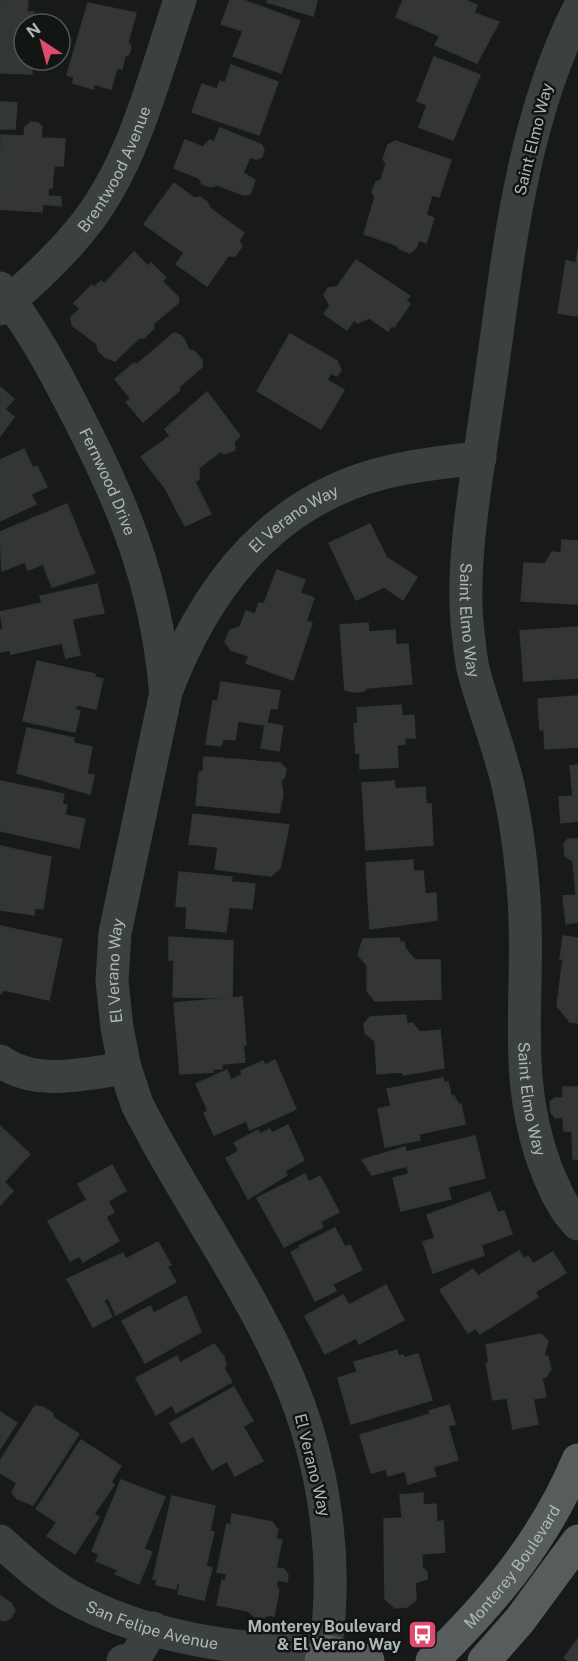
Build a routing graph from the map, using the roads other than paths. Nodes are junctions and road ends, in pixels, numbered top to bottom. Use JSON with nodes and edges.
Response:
{"nodes":[{"id":1,"x":180,"y":0,"type":"edge"},
{"id":2,"x":578,"y":10,"type":"edge"},
{"id":3,"x":3,"y":299,"type":"edge"},
{"id":4,"x":480,"y":458,"type":"junction"},
{"id":5,"x":166,"y":692,"type":"junction"},
{"id":6,"x":0,"y":1061,"type":"edge"},
{"id":7,"x":125,"y":1068,"type":"junction"},
{"id":8,"x":578,"y":1224,"type":"edge"},
{"id":9,"x":578,"y":1460,"type":"edge"},
{"id":10,"x":0,"y":1541,"type":"edge"},
{"id":11,"x":578,"y":1541,"type":"edge"},
{"id":12,"x":153,"y":1628,"type":"junction"},
{"id":13,"x":326,"y":1658,"type":"edge"},
{"id":14,"x":123,"y":1661,"type":"edge"},
{"id":15,"x":368,"y":1661,"type":"edge"},
{"id":16,"x":432,"y":1661,"type":"edge"},
{"id":17,"x":484,"y":1661,"type":"edge"}],
"edges":[{"from":1,"to":3,"type":"street","name":"Brentwood Avenue"},
{"from":2,"to":4,"type":"street","name":"Saint Elmo Way"},
{"from":3,"to":5,"type":"street","name":"Fernwood Drive"},
{"from":4,"to":5,"type":"street","name":"El Verano Way"},
{"from":4,"to":8,"type":"street","name":"Saint Elmo Way"},
{"from":5,"to":7,"type":"street","name":"El Verano Way"},
{"from":6,"to":7,"type":"street"},
{"from":7,"to":13,"type":"street","name":"El Verano Way"},
{"from":9,"to":16,"type":"main road","name":"Monterey Boulevard"},
{"from":10,"to":12,"type":"street","name":"San Felipe Avenue"},
{"from":11,"to":17,"type":"main road"},
{"from":12,"to":13,"type":"street","name":"San Felipe Avenue"},
{"from":12,"to":14,"type":"street"},
{"from":13,"to":15,"type":"main road"}]}
